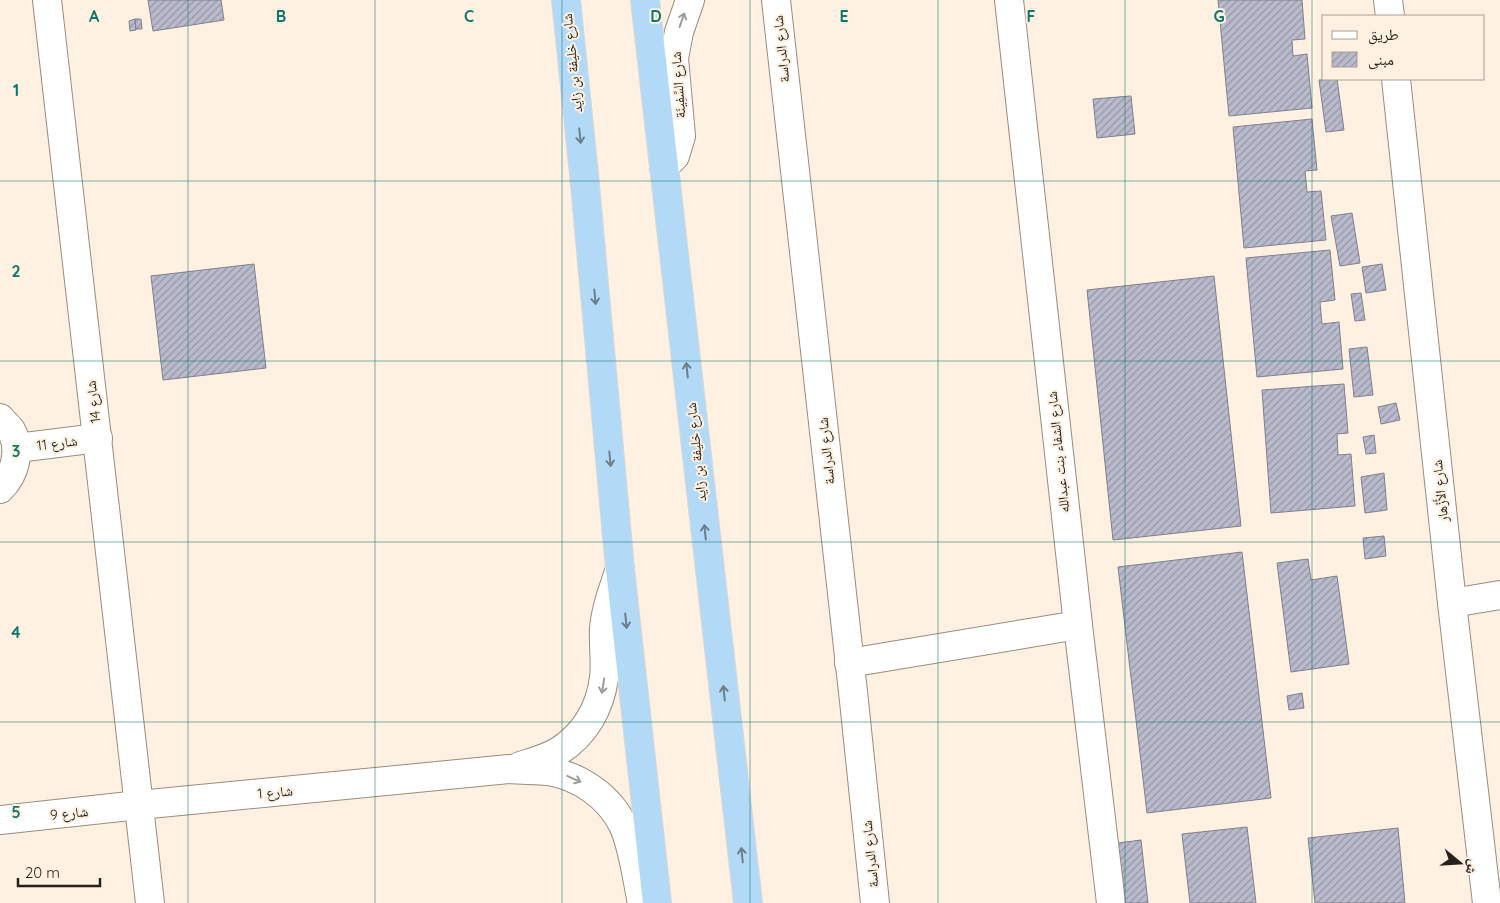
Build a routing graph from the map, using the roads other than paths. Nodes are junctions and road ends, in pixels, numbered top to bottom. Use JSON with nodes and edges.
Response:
{"nodes":[{"id":1,"x":47,"y":0,"type":"edge"},
{"id":2,"x":566,"y":0,"type":"edge"},
{"id":3,"x":646,"y":0,"type":"edge"},
{"id":4,"x":690,"y":0,"type":"edge"},
{"id":5,"x":776,"y":0,"type":"edge"},
{"id":6,"x":1008,"y":0,"type":"edge"},
{"id":7,"x":1388,"y":0,"type":"edge"},
{"id":8,"x":1390,"y":15,"type":"edge"},
{"id":9,"x":1396,"y":80,"type":"edge"},
{"id":10,"x":664,"y":167,"type":"junction"},
{"id":11,"x":0,"y":418,"type":"edge"},
{"id":12,"x":98,"y":438,"type":"junction"},
{"id":13,"x":17,"y":448,"type":"junction"},
{"id":14,"x":0,"y":489,"type":"edge"},
{"id":15,"x":620,"y":569,"type":"junction"},
{"id":16,"x":1500,"y":596,"type":"edge"},
{"id":17,"x":1452,"y":603,"type":"junction"},
{"id":18,"x":1078,"y":625,"type":"junction"},
{"id":19,"x":849,"y":663,"type":"junction"},
{"id":20,"x":509,"y":769,"type":"junction"},
{"id":21,"x":138,"y":805,"type":"junction"},
{"id":22,"x":0,"y":820,"type":"edge"},
{"id":23,"x":150,"y":903,"type":"edge"},
{"id":24,"x":642,"y":903,"type":"edge"},
{"id":25,"x":657,"y":903,"type":"edge"},
{"id":26,"x":748,"y":903,"type":"edge"},
{"id":27,"x":875,"y":903,"type":"edge"},
{"id":28,"x":1111,"y":903,"type":"edge"},
{"id":29,"x":1487,"y":903,"type":"edge"}],
"edges":[{"from":1,"to":12,"type":"street","name":"شارع 14"},
{"from":2,"to":15,"type":"highway","name":"شارع خليفة بن زايد","one_way":true},
{"from":3,"to":10,"type":"highway","name":"شارع خليفة بن زايد"},
{"from":10,"to":4,"type":"street","name":"شارع السَّفِينَة","one_way":true},
{"from":5,"to":19,"type":"street","name":"شارع الدراسة"},
{"from":6,"to":18,"type":"street","name":"شارع الشفاء بنت عبدالله"},
{"from":7,"to":8,"type":"street"},
{"from":9,"to":17,"type":"street","name":"شارع الأَزْهار"},
{"from":26,"to":10,"type":"highway","name":"شارع خليفة بن زايد","one_way":true},
{"from":11,"to":13,"type":"street","name":"شارع 11"},
{"from":12,"to":13,"type":"street","name":"شارع 11"},
{"from":12,"to":21,"type":"street","name":"شارع 14"},
{"from":13,"to":14,"type":"street","name":"شارع 11"},
{"from":15,"to":20,"type":"street","name":"شارع 1","one_way":true},
{"from":15,"to":25,"type":"highway","name":"شارع خليفة بن زايد","one_way":true},
{"from":16,"to":17,"type":"street"},
{"from":17,"to":29,"type":"street","name":"شارع الأَزْهار"},
{"from":18,"to":19,"type":"street"},
{"from":18,"to":28,"type":"street","name":"شارع الشفاء بنت عبدالله"},
{"from":19,"to":27,"type":"street","name":"شارع الدراسة"},
{"from":20,"to":21,"type":"street","name":"شارع 1"},
{"from":20,"to":24,"type":"street","name":"شارع 1","one_way":true},
{"from":21,"to":22,"type":"street","name":"شارع 9"},
{"from":21,"to":23,"type":"street"}]}
